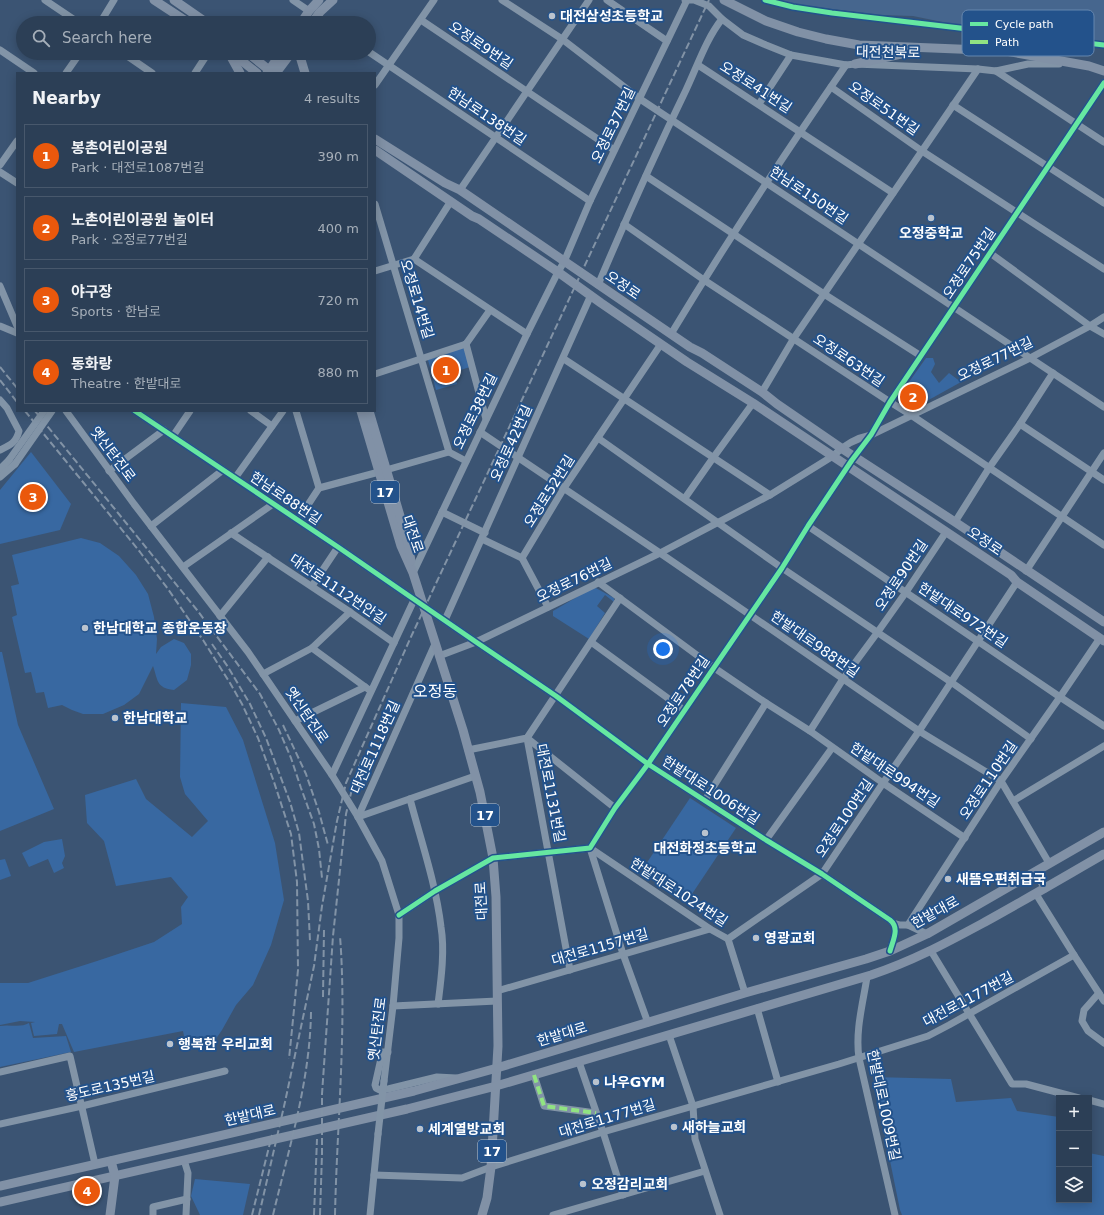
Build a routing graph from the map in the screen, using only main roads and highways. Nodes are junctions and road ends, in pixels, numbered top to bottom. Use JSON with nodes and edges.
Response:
{"nodes":[{"id":1,"x":154,"y":0,"type":"edge"},
{"id":2,"x":174,"y":0,"type":"edge"},
{"id":3,"x":319,"y":0,"type":"edge"},
{"id":4,"x":333,"y":0,"type":"edge"},
{"id":5,"x":724,"y":0,"type":"edge"},
{"id":6,"x":178,"y":16,"type":"edge"},
{"id":7,"x":198,"y":16,"type":"edge"},
{"id":8,"x":306,"y":16,"type":"edge"},
{"id":9,"x":319,"y":16,"type":"edge"},
{"id":10,"x":928,"y":48,"type":"junction"},
{"id":11,"x":962,"y":49,"type":"edge"},
{"id":12,"x":1033,"y":56,"type":"edge"},
{"id":13,"x":234,"y":60,"type":"edge"},
{"id":14,"x":240,"y":60,"type":"edge"},
{"id":15,"x":256,"y":60,"type":"edge"},
{"id":16,"x":277,"y":60,"type":"edge"},
{"id":17,"x":284,"y":60,"type":"edge"},
{"id":18,"x":301,"y":60,"type":"edge"},
{"id":19,"x":851,"y":64,"type":"road end"},
{"id":20,"x":1104,"y":71,"type":"edge"},
{"id":21,"x":240,"y":72,"type":"edge"},
{"id":22,"x":256,"y":72,"type":"edge"},
{"id":23,"x":271,"y":72,"type":"edge"},
{"id":24,"x":305,"y":72,"type":"edge"},
{"id":25,"x":376,"y":140,"type":"edge"},
{"id":26,"x":376,"y":152,"type":"edge"},
{"id":27,"x":361,"y":412,"type":"edge"},
{"id":28,"x":369,"y":412,"type":"edge"},
{"id":29,"x":383,"y":471,"type":"junction"},
{"id":30,"x":1104,"y":622,"type":"edge"},
{"id":31,"x":1102,"y":639,"type":"edge"},
{"id":32,"x":1104,"y":832,"type":"edge"},
{"id":33,"x":1104,"y":854,"type":"edge"},
{"id":34,"x":497,"y":1068,"type":"junction"},
{"id":35,"x":496,"y":1086,"type":"junction"},
{"id":36,"x":111,"y":1161,"type":"junction"},
{"id":37,"x":115,"y":1176,"type":"junction"},
{"id":38,"x":0,"y":1186,"type":"edge"},
{"id":39,"x":0,"y":1202,"type":"edge"},
{"id":40,"x":110,"y":1215,"type":"edge"},
{"id":41,"x":482,"y":1215,"type":"edge"}],
"edges":[{"from":1,"to":6,"type":"main road"},
{"from":2,"to":7,"type":"main road"},
{"from":3,"to":8,"type":"main road"},
{"from":4,"to":9,"type":"main road"},
{"from":5,"to":10,"type":"main road"},
{"from":10,"to":11,"type":"main road","name":"대전천북로"},
{"from":10,"to":19,"type":"main road"},
{"from":12,"to":20,"type":"main road","name":"대전천북로"},
{"from":13,"to":21,"type":"main road"},
{"from":14,"to":22,"type":"main road"},
{"from":15,"to":23,"type":"main road"},
{"from":16,"to":23,"type":"main road"},
{"from":17,"to":23,"type":"main road"},
{"from":18,"to":24,"type":"main road"},
{"from":25,"to":30,"type":"main road","name":"오정로"},
{"from":26,"to":31,"type":"main road","name":"오정로"},
{"from":27,"to":29,"type":"main road","name":"대전로","number":"17"},
{"from":28,"to":29,"type":"main road","name":"대전로","number":"17"},
{"from":29,"to":34,"type":"main road","name":"대전로","number":"17"},
{"from":32,"to":34,"type":"main road","name":"한밭대로"},
{"from":33,"to":35,"type":"main road","name":"한밭대로"},
{"from":34,"to":35,"type":"main road","name":"대전로","number":"17"},
{"from":34,"to":36,"type":"main road","name":"한밭대로"},
{"from":35,"to":37,"type":"main road","name":"한밭대로"},
{"from":35,"to":41,"type":"main road","name":"대전로","number":"17"},
{"from":36,"to":37,"type":"main road"},
{"from":36,"to":38,"type":"main road","name":"한밭대로"},
{"from":37,"to":39,"type":"main road","name":"한밭대로"},
{"from":37,"to":40,"type":"main road"}]}
